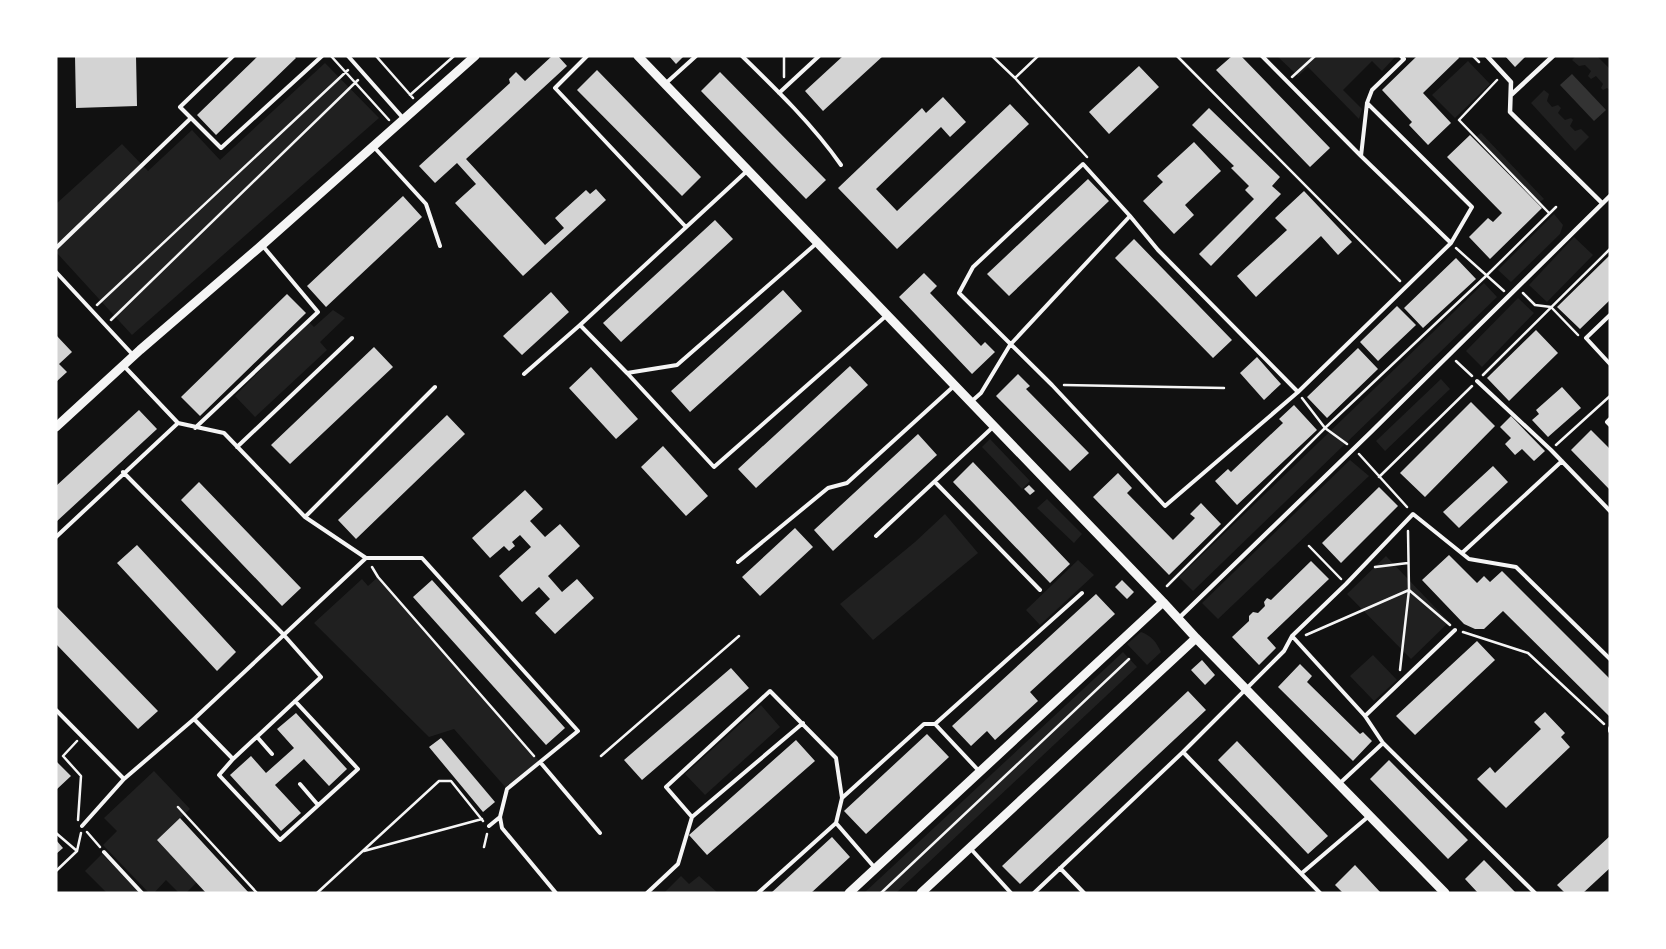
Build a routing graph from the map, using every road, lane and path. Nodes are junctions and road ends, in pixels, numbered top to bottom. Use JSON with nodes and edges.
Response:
{"nodes":[{"id":1,"x":233,"y":56,"type":"edge"},
{"id":2,"x":322,"y":56,"type":"edge"},
{"id":3,"x":331,"y":56,"type":"edge"},
{"id":4,"x":348,"y":56,"type":"edge"},
{"id":5,"x":376,"y":56,"type":"edge"},
{"id":6,"x":454,"y":56,"type":"edge"},
{"id":7,"x":475,"y":56,"type":"edge"},
{"id":8,"x":587,"y":56,"type":"edge"},
{"id":9,"x":638,"y":56,"type":"edge"},
{"id":10,"x":696,"y":56,"type":"edge"},
{"id":11,"x":742,"y":56,"type":"edge"},
{"id":12,"x":784,"y":56,"type":"edge"},
{"id":13,"x":819,"y":56,"type":"edge"},
{"id":14,"x":992,"y":56,"type":"edge"},
{"id":15,"x":1038,"y":56,"type":"edge"},
{"id":16,"x":1177,"y":56,"type":"edge"},
{"id":17,"x":1262,"y":56,"type":"edge"},
{"id":18,"x":1315,"y":56,"type":"edge"},
{"id":19,"x":1401,"y":56,"type":"edge"},
{"id":20,"x":1473,"y":56,"type":"edge"},
{"id":21,"x":1487,"y":56,"type":"edge"},
{"id":22,"x":1553,"y":56,"type":"edge"},
{"id":23,"x":1480,"y":62,"type":"dead end"},
{"id":24,"x":355,"y":64,"type":"junction"},
{"id":25,"x":346,"y":72,"type":"junction"},
{"id":26,"x":364,"y":74,"type":"junction"},
{"id":27,"x":1492,"y":75,"type":"dead end"},
{"id":28,"x":1015,"y":78,"type":"junction"},
{"id":29,"x":1287,"y":81,"type":"junction"},
{"id":30,"x":355,"y":82,"type":"junction"},
{"id":31,"x":665,"y":84,"type":"junction"},
{"id":32,"x":784,"y":89,"type":"junction"},
{"id":33,"x":779,"y":93,"type":"junction"},
{"id":34,"x":410,"y":95,"type":"junction"},
{"id":35,"x":1511,"y":95,"type":"junction"},
{"id":36,"x":1367,"y":103,"type":"junction"},
{"id":37,"x":420,"y":105,"type":"junction"},
{"id":38,"x":191,"y":118,"type":"junction"},
{"id":39,"x":404,"y":119,"type":"junction"},
{"id":40,"x":390,"y":120,"type":"dead end"},
{"id":41,"x":373,"y":146,"type":"junction"},
{"id":42,"x":1361,"y":156,"type":"junction"},
{"id":43,"x":1089,"y":158,"type":"dead end"},
{"id":44,"x":841,"y":165,"type":"dead end"},
{"id":45,"x":747,"y":171,"type":"junction"},
{"id":46,"x":1610,"y":196,"type":"edge"},
{"id":47,"x":1602,"y":204,"type":"junction"},
{"id":48,"x":1556,"y":207,"type":"dead end"},
{"id":49,"x":1550,"y":213,"type":"junction"},
{"id":50,"x":1130,"y":216,"type":"junction"},
{"id":51,"x":685,"y":226,"type":"junction"},
{"id":52,"x":818,"y":242,"type":"junction"},
{"id":53,"x":1451,"y":243,"type":"junction"},
{"id":54,"x":262,"y":245,"type":"junction"},
{"id":55,"x":440,"y":246,"type":"dead end"},
{"id":56,"x":56,"y":248,"type":"edge"},
{"id":57,"x":1610,"y":249,"type":"edge"},
{"id":58,"x":56,"y":272,"type":"edge"},
{"id":59,"x":1486,"y":276,"type":"junction"},
{"id":60,"x":1407,"y":287,"type":"junction"},
{"id":61,"x":1518,"y":287,"type":"junction"},
{"id":62,"x":1508,"y":296,"type":"junction"},
{"id":63,"x":1551,"y":307,"type":"junction"},
{"id":64,"x":92,"y":310,"type":"junction"},
{"id":65,"x":887,"y":315,"type":"junction"},
{"id":66,"x":1610,"y":315,"type":"edge"},
{"id":67,"x":106,"y":325,"type":"junction"},
{"id":68,"x":580,"y":325,"type":"junction"},
{"id":69,"x":352,"y":338,"type":"dead end"},
{"id":70,"x":1586,"y":338,"type":"junction"},
{"id":71,"x":1010,"y":345,"type":"junction"},
{"id":72,"x":1449,"y":355,"type":"junction"},
{"id":73,"x":134,"y":356,"type":"junction"},
{"id":74,"x":1610,"y":364,"type":"edge"},
{"id":75,"x":124,"y":365,"type":"junction"},
{"id":76,"x":627,"y":373,"type":"junction"},
{"id":77,"x":524,"y":374,"type":"dead end"},
{"id":78,"x":1477,"y":381,"type":"junction"},
{"id":79,"x":1052,"y":385,"type":"junction"},
{"id":80,"x":954,"y":386,"type":"junction"},
{"id":81,"x":435,"y":387,"type":"dead end"},
{"id":82,"x":1224,"y":388,"type":"dead end"},
{"id":83,"x":1298,"y":392,"type":"junction"},
{"id":84,"x":1610,"y":396,"type":"edge"},
{"id":85,"x":970,"y":402,"type":"junction"},
{"id":86,"x":1610,"y":420,"type":"edge"},
{"id":87,"x":178,"y":423,"type":"junction"},
{"id":88,"x":1610,"y":425,"type":"edge"},
{"id":89,"x":56,"y":427,"type":"edge"},
{"id":90,"x":993,"y":427,"type":"junction"},
{"id":91,"x":195,"y":428,"type":"junction"},
{"id":92,"x":1325,"y":428,"type":"junction"},
{"id":93,"x":237,"y":447,"type":"junction"},
{"id":94,"x":1354,"y":448,"type":"junction"},
{"id":95,"x":1551,"y":450,"type":"junction"},
{"id":96,"x":1562,"y":461,"type":"junction"},
{"id":97,"x":123,"y":472,"type":"junction"},
{"id":98,"x":1379,"y":477,"type":"junction"},
{"id":99,"x":935,"y":482,"type":"junction"},
{"id":100,"x":1610,"y":511,"type":"edge"},
{"id":101,"x":1413,"y":514,"type":"junction"},
{"id":102,"x":305,"y":517,"type":"junction"},
{"id":103,"x":1408,"y":519,"type":"junction"},
{"id":104,"x":876,"y":536,"type":"dead end"},
{"id":105,"x":56,"y":537,"type":"edge"},
{"id":106,"x":1309,"y":546,"type":"dead end"},
{"id":107,"x":1462,"y":554,"type":"junction"},
{"id":108,"x":366,"y":558,"type":"junction"},
{"id":109,"x":738,"y":562,"type":"dead end"},
{"id":110,"x":1408,"y":563,"type":"junction"},
{"id":111,"x":1362,"y":568,"type":"junction"},
{"id":112,"x":1346,"y":584,"type":"junction"},
{"id":113,"x":1167,"y":586,"type":"dead end"},
{"id":114,"x":1040,"y":590,"type":"dead end"},
{"id":115,"x":1409,"y":590,"type":"junction"},
{"id":116,"x":1082,"y":593,"type":"dead end"},
{"id":117,"x":1163,"y":602,"type":"junction"},
{"id":118,"x":1178,"y":618,"type":"junction"},
{"id":119,"x":1455,"y":630,"type":"junction"},
{"id":120,"x":283,"y":634,"type":"junction"},
{"id":121,"x":739,"y":636,"type":"dead end"},
{"id":122,"x":1292,"y":636,"type":"junction"},
{"id":123,"x":1196,"y":638,"type":"junction"},
{"id":124,"x":1129,"y":659,"type":"dead end"},
{"id":125,"x":1610,"y":659,"type":"edge"},
{"id":126,"x":1399,"y":683,"type":"junction"},
{"id":127,"x":1246,"y":688,"type":"junction"},
{"id":128,"x":295,"y":701,"type":"junction"},
{"id":129,"x":56,"y":710,"type":"edge"},
{"id":130,"x":1365,"y":716,"type":"junction"},
{"id":131,"x":194,"y":719,"type":"junction"},
{"id":132,"x":803,"y":722,"type":"junction"},
{"id":133,"x":936,"y":724,"type":"junction"},
{"id":134,"x":1609,"y":729,"type":"edge"},
{"id":135,"x":81,"y":736,"type":"junction"},
{"id":136,"x":258,"y":738,"type":"junction"},
{"id":137,"x":1383,"y":743,"type":"junction"},
{"id":138,"x":1182,"y":752,"type":"junction"},
{"id":139,"x":272,"y":754,"type":"dead end"},
{"id":140,"x":601,"y":756,"type":"dead end"},
{"id":141,"x":234,"y":760,"type":"junction"},
{"id":142,"x":540,"y":762,"type":"junction"},
{"id":143,"x":979,"y":771,"type":"junction"},
{"id":144,"x":124,"y":779,"type":"junction"},
{"id":145,"x":300,"y":784,"type":"dead end"},
{"id":146,"x":1339,"y":784,"type":"junction"},
{"id":147,"x":842,"y":798,"type":"junction"},
{"id":148,"x":318,"y":805,"type":"junction"},
{"id":149,"x":178,"y":807,"type":"dead end"},
{"id":150,"x":1369,"y":815,"type":"junction"},
{"id":151,"x":487,"y":816,"type":"dead end"},
{"id":152,"x":500,"y":817,"type":"junction"},
{"id":153,"x":692,"y":817,"type":"junction"},
{"id":154,"x":481,"y":819,"type":"junction"},
{"id":155,"x":836,"y":823,"type":"junction"},
{"id":156,"x":82,"y":826,"type":"junction"},
{"id":157,"x":489,"y":826,"type":"junction"},
{"id":158,"x":56,"y":833,"type":"edge"},
{"id":159,"x":600,"y":833,"type":"dead end"},
{"id":160,"x":484,"y":847,"type":"dead end"},
{"id":161,"x":970,"y":848,"type":"junction"},
{"id":162,"x":77,"y":851,"type":"junction"},
{"id":163,"x":363,"y":851,"type":"junction"},
{"id":164,"x":104,"y":852,"type":"joint"},
{"id":165,"x":875,"y":868,"type":"junction"},
{"id":166,"x":1060,"y":868,"type":"junction"},
{"id":167,"x":56,"y":871,"type":"edge"},
{"id":168,"x":1302,"y":873,"type":"junction"},
{"id":169,"x":142,"y":893,"type":"edge"},
{"id":170,"x":257,"y":893,"type":"edge"},
{"id":171,"x":317,"y":893,"type":"edge"},
{"id":172,"x":556,"y":893,"type":"edge"},
{"id":173,"x":647,"y":893,"type":"edge"},
{"id":174,"x":758,"y":893,"type":"edge"},
{"id":175,"x":849,"y":893,"type":"edge"},
{"id":176,"x":881,"y":893,"type":"edge"},
{"id":177,"x":921,"y":893,"type":"edge"},
{"id":178,"x":1011,"y":893,"type":"edge"},
{"id":179,"x":1034,"y":893,"type":"edge"},
{"id":180,"x":1084,"y":893,"type":"edge"},
{"id":181,"x":1320,"y":893,"type":"edge"},
{"id":182,"x":1445,"y":893,"type":"edge"},
{"id":183,"x":1535,"y":893,"type":"edge"}],
"edges":[{"from":1,"to":38,"type":"lane"},
{"from":2,"to":38,"type":"lane"},
{"from":3,"to":25,"type":"path"},
{"from":4,"to":24,"type":"lane"},
{"from":5,"to":34,"type":"path"},
{"from":6,"to":34,"type":"path"},
{"from":7,"to":37,"type":"street"},
{"from":8,"to":51,"type":"lane"},
{"from":9,"to":31,"type":"street"},
{"from":10,"to":31,"type":"lane"},
{"from":11,"to":33,"type":"lane"},
{"from":12,"to":32,"type":"path"},
{"from":13,"to":32,"type":"lane"},
{"from":14,"to":28,"type":"path"},
{"from":15,"to":28,"type":"path"},
{"from":16,"to":60,"type":"path"},
{"from":17,"to":29,"type":"lane"},
{"from":18,"to":29,"type":"path"},
{"from":19,"to":36,"type":"lane"},
{"from":20,"to":23,"type":"path"},
{"from":21,"to":35,"type":"street"},
{"from":22,"to":35,"type":"street"},
{"from":24,"to":25,"type":"path"},
{"from":24,"to":26,"type":"lane"},
{"from":25,"to":30,"type":"path"},
{"from":25,"to":64,"type":"path"},
{"from":26,"to":30,"type":"path"},
{"from":26,"to":39,"type":"lane"},
{"from":27,"to":49,"type":"path"},
{"from":28,"to":43,"type":"path"},
{"from":29,"to":42,"type":"lane"},
{"from":30,"to":40,"type":"path"},
{"from":30,"to":67,"type":"path"},
{"from":31,"to":45,"type":"street"},
{"from":32,"to":33,"type":"lane"},
{"from":33,"to":44,"type":"lane"},
{"from":34,"to":37,"type":"path"},
{"from":35,"to":47,"type":"street"},
{"from":36,"to":42,"type":"lane"},
{"from":36,"to":53,"type":"lane"},
{"from":37,"to":39,"type":"street"},
{"from":38,"to":56,"type":"lane"},
{"from":39,"to":41,"type":"street"},
{"from":41,"to":54,"type":"street"},
{"from":41,"to":55,"type":"lane"},
{"from":42,"to":53,"type":"lane"},
{"from":45,"to":51,"type":"lane"},
{"from":45,"to":52,"type":"street"},
{"from":46,"to":47,"type":"street"},
{"from":47,"to":61,"type":"street"},
{"from":48,"to":49,"type":"path"},
{"from":49,"to":59,"type":"path"},
{"from":50,"to":71,"type":"lane"},
{"from":50,"to":71,"type":"lane"},
{"from":50,"to":83,"type":"lane"},
{"from":51,"to":68,"type":"lane"},
{"from":52,"to":65,"type":"street"},
{"from":52,"to":76,"type":"lane"},
{"from":53,"to":59,"type":"path"},
{"from":53,"to":60,"type":"lane"},
{"from":54,"to":73,"type":"street"},
{"from":54,"to":91,"type":"lane"},
{"from":57,"to":63,"type":"path"},
{"from":58,"to":64,"type":"lane"},
{"from":59,"to":62,"type":"path"},
{"from":59,"to":92,"type":"path"},
{"from":60,"to":83,"type":"lane"},
{"from":61,"to":62,"type":"street"},
{"from":61,"to":63,"type":"path"},
{"from":62,"to":72,"type":"street"},
{"from":63,"to":70,"type":"path"},
{"from":63,"to":78,"type":"path"},
{"from":64,"to":67,"type":"lane"},
{"from":65,"to":76,"type":"lane"},
{"from":65,"to":80,"type":"street"},
{"from":66,"to":70,"type":"lane"},
{"from":67,"to":73,"type":"lane"},
{"from":68,"to":76,"type":"lane"},
{"from":68,"to":77,"type":"lane"},
{"from":69,"to":93,"type":"lane"},
{"from":70,"to":74,"type":"lane"},
{"from":71,"to":79,"type":"lane"},
{"from":71,"to":85,"type":"lane"},
{"from":72,"to":78,"type":"path"},
{"from":72,"to":94,"type":"street"},
{"from":73,"to":75,"type":"street"},
{"from":75,"to":87,"type":"lane"},
{"from":75,"to":89,"type":"street"},
{"from":78,"to":95,"type":"lane"},
{"from":78,"to":98,"type":"path"},
{"from":79,"to":82,"type":"path"},
{"from":79,"to":83,"type":"lane"},
{"from":80,"to":85,"type":"street"},
{"from":80,"to":109,"type":"lane"},
{"from":81,"to":102,"type":"lane"},
{"from":83,"to":92,"type":"path"},
{"from":84,"to":95,"type":"path"},
{"from":85,"to":90,"type":"street"},
{"from":86,"to":88,"type":"lane"},
{"from":87,"to":91,"type":"lane"},
{"from":87,"to":97,"type":"lane"},
{"from":90,"to":99,"type":"lane"},
{"from":90,"to":117,"type":"street"},
{"from":91,"to":93,"type":"lane"},
{"from":92,"to":94,"type":"path"},
{"from":92,"to":113,"type":"path"},
{"from":93,"to":102,"type":"lane"},
{"from":94,"to":98,"type":"path"},
{"from":94,"to":118,"type":"street"},
{"from":95,"to":96,"type":"lane"},
{"from":96,"to":100,"type":"lane"},
{"from":96,"to":107,"type":"lane"},
{"from":97,"to":105,"type":"lane"},
{"from":97,"to":120,"type":"lane"},
{"from":98,"to":101,"type":"path"},
{"from":99,"to":104,"type":"lane"},
{"from":99,"to":114,"type":"lane"},
{"from":101,"to":103,"type":"lane"},
{"from":101,"to":107,"type":"lane"},
{"from":102,"to":108,"type":"lane"},
{"from":103,"to":110,"type":"path"},
{"from":103,"to":111,"type":"lane"},
{"from":106,"to":112,"type":"path"},
{"from":107,"to":125,"type":"lane"},
{"from":108,"to":120,"type":"lane"},
{"from":108,"to":142,"type":"path"},
{"from":108,"to":142,"type":"lane"},
{"from":110,"to":111,"type":"path"},
{"from":110,"to":115,"type":"path"},
{"from":111,"to":112,"type":"lane"},
{"from":112,"to":122,"type":"lane"},
{"from":115,"to":119,"type":"path"},
{"from":115,"to":122,"type":"path"},
{"from":115,"to":126,"type":"path"},
{"from":116,"to":133,"type":"lane"},
{"from":117,"to":118,"type":"street"},
{"from":117,"to":143,"type":"street"},
{"from":118,"to":123,"type":"street"},
{"from":119,"to":126,"type":"lane"},
{"from":119,"to":134,"type":"path"},
{"from":120,"to":128,"type":"lane"},
{"from":120,"to":131,"type":"lane"},
{"from":121,"to":140,"type":"path"},
{"from":122,"to":127,"type":"lane"},
{"from":122,"to":130,"type":"lane"},
{"from":123,"to":127,"type":"street"},
{"from":123,"to":161,"type":"street"},
{"from":124,"to":176,"type":"path"},
{"from":126,"to":130,"type":"lane"},
{"from":127,"to":138,"type":"lane"},
{"from":127,"to":146,"type":"street"},
{"from":128,"to":136,"type":"lane"},
{"from":128,"to":148,"type":"lane"},
{"from":129,"to":135,"type":"lane"},
{"from":130,"to":137,"type":"lane"},
{"from":131,"to":141,"type":"lane"},
{"from":131,"to":144,"type":"lane"},
{"from":132,"to":147,"type":"lane"},
{"from":132,"to":153,"type":"lane"},
{"from":132,"to":153,"type":"lane"},
{"from":133,"to":143,"type":"lane"},
{"from":133,"to":147,"type":"lane"},
{"from":135,"to":144,"type":"lane"},
{"from":135,"to":156,"type":"path"},
{"from":136,"to":139,"type":"lane"},
{"from":136,"to":141,"type":"lane"},
{"from":137,"to":146,"type":"lane"},
{"from":137,"to":183,"type":"lane"},
{"from":138,"to":166,"type":"lane"},
{"from":138,"to":168,"type":"lane"},
{"from":141,"to":148,"type":"lane"},
{"from":142,"to":152,"type":"lane"},
{"from":142,"to":159,"type":"lane"},
{"from":143,"to":165,"type":"street"},
{"from":144,"to":156,"type":"lane"},
{"from":145,"to":148,"type":"lane"},
{"from":146,"to":150,"type":"street"},
{"from":147,"to":155,"type":"lane"},
{"from":149,"to":170,"type":"path"},
{"from":150,"to":168,"type":"lane"},
{"from":150,"to":182,"type":"street"},
{"from":151,"to":154,"type":"path"},
{"from":152,"to":157,"type":"lane"},
{"from":152,"to":172,"type":"lane"},
{"from":153,"to":173,"type":"lane"},
{"from":154,"to":157,"type":"path"},
{"from":154,"to":163,"type":"path"},
{"from":154,"to":163,"type":"path"},
{"from":155,"to":165,"type":"lane"},
{"from":155,"to":174,"type":"lane"},
{"from":156,"to":162,"type":"path"},
{"from":156,"to":164,"type":"path"},
{"from":157,"to":160,"type":"path"},
{"from":158,"to":162,"type":"path"},
{"from":161,"to":177,"type":"street"},
{"from":161,"to":178,"type":"lane"},
{"from":162,"to":167,"type":"path"},
{"from":163,"to":171,"type":"path"},
{"from":164,"to":169,"type":"lane"},
{"from":165,"to":175,"type":"street"},
{"from":166,"to":179,"type":"lane"},
{"from":166,"to":180,"type":"lane"},
{"from":168,"to":181,"type":"lane"}]}
